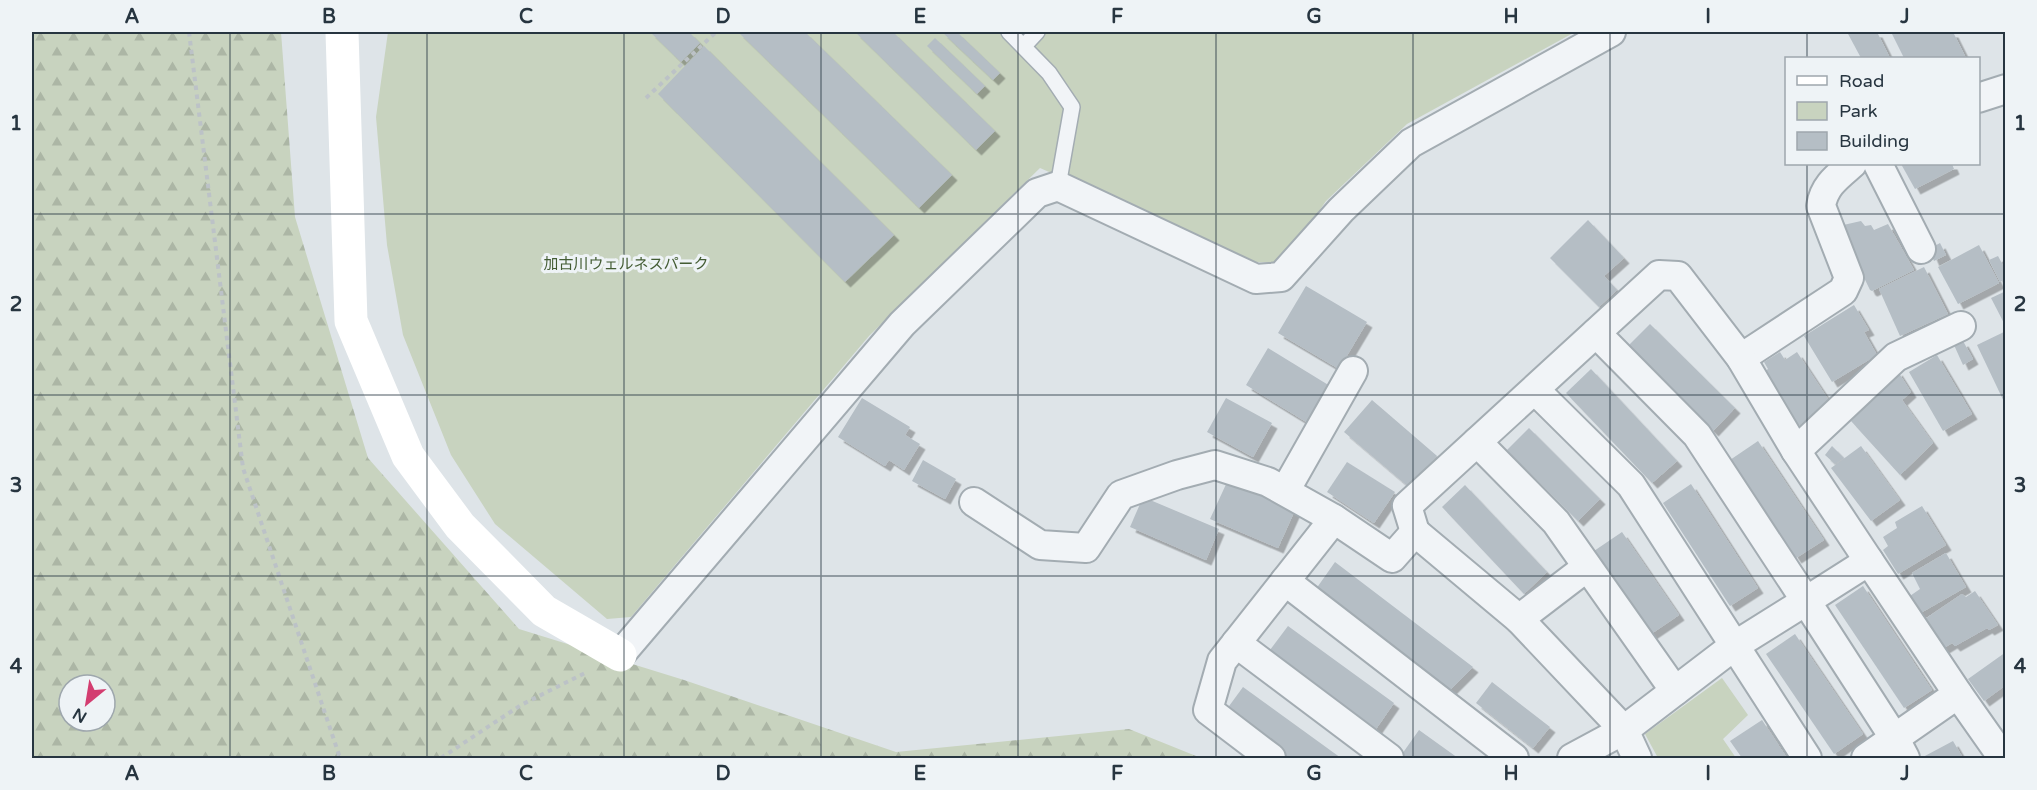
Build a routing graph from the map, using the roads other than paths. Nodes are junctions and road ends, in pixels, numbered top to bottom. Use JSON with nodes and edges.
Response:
{"nodes":[{"id":1,"x":342,"y":32,"type":"edge"},
{"id":2,"x":1009,"y":32,"type":"edge"},
{"id":3,"x":1037,"y":32,"type":"edge"},
{"id":4,"x":1611,"y":32,"type":"edge"},
{"id":5,"x":1024,"y":46,"type":"junction"},
{"id":6,"x":2006,"y":89,"type":"edge"},
{"id":7,"x":1980,"y":97,"type":"edge"},
{"id":8,"x":1851,"y":165,"type":"edge"},
{"id":9,"x":1879,"y":165,"type":"edge"},
{"id":10,"x":1058,"y":186,"type":"junction"},
{"id":11,"x":1921,"y":249,"type":"dead end"},
{"id":12,"x":1961,"y":326,"type":"dead end"},
{"id":13,"x":1596,"y":333,"type":"junction"},
{"id":14,"x":1741,"y":358,"type":"junction"},
{"id":15,"x":1353,"y":371,"type":"dead end"},
{"id":16,"x":1535,"y":390,"type":"junction"},
{"id":17,"x":1476,"y":442,"type":"junction"},
{"id":18,"x":1796,"y":451,"type":"junction"},
{"id":19,"x":1285,"y":491,"type":"junction"},
{"id":20,"x":974,"y":502,"type":"dead end"},
{"id":21,"x":1334,"y":519,"type":"junction"},
{"id":22,"x":1415,"y":532,"type":"junction"},
{"id":23,"x":1869,"y":561,"type":"junction"},
{"id":24,"x":1587,"y":567,"type":"junction"},
{"id":25,"x":1285,"y":581,"type":"junction"},
{"id":26,"x":1806,"y":601,"type":"junction"},
{"id":27,"x":1519,"y":619,"type":"junction"},
{"id":28,"x":1236,"y":643,"type":"junction"},
{"id":29,"x":1734,"y":646,"type":"junction"},
{"id":30,"x":620,"y":655,"type":"joint"},
{"id":31,"x":1675,"y":692,"type":"junction"},
{"id":32,"x":1958,"y":694,"type":"junction"},
{"id":33,"x":1624,"y":730,"type":"junction"},
{"id":34,"x":1900,"y":749,"type":"edge"},
{"id":35,"x":1271,"y":759,"type":"edge"},
{"id":36,"x":1389,"y":759,"type":"edge"},
{"id":37,"x":1514,"y":759,"type":"edge"},
{"id":38,"x":1572,"y":759,"type":"edge"},
{"id":39,"x":1637,"y":759,"type":"edge"},
{"id":40,"x":1807,"y":759,"type":"edge"},
{"id":41,"x":1866,"y":759,"type":"edge"},
{"id":42,"x":2003,"y":759,"type":"edge"}],
"edges":[{"from":1,"to":30,"type":"street"},
{"from":2,"to":5,"type":"lane"},
{"from":3,"to":5,"type":"lane"},
{"from":4,"to":10,"type":"street"},
{"from":5,"to":10,"type":"lane"},
{"from":6,"to":7,"type":"street"},
{"from":8,"to":14,"type":"street"},
{"from":9,"to":11,"type":"street"},
{"from":10,"to":30,"type":"street"},
{"from":12,"to":18,"type":"street"},
{"from":13,"to":14,"type":"street"},
{"from":13,"to":16,"type":"street"},
{"from":13,"to":26,"type":"street"},
{"from":14,"to":18,"type":"street"},
{"from":15,"to":19,"type":"street"},
{"from":16,"to":17,"type":"street"},
{"from":16,"to":29,"type":"street"},
{"from":17,"to":22,"type":"street"},
{"from":17,"to":24,"type":"street"},
{"from":18,"to":23,"type":"street"},
{"from":19,"to":20,"type":"street"},
{"from":19,"to":21,"type":"street"},
{"from":21,"to":22,"type":"street"},
{"from":21,"to":25,"type":"street"},
{"from":22,"to":27,"type":"street"},
{"from":23,"to":26,"type":"street"},
{"from":23,"to":32,"type":"street"},
{"from":24,"to":27,"type":"street"},
{"from":24,"to":31,"type":"street"},
{"from":25,"to":28,"type":"street"},
{"from":25,"to":37,"type":"street"},
{"from":26,"to":29,"type":"street"},
{"from":26,"to":34,"type":"street"},
{"from":27,"to":33,"type":"street"},
{"from":28,"to":35,"type":"street"},
{"from":28,"to":36,"type":"street"},
{"from":29,"to":31,"type":"street"},
{"from":29,"to":40,"type":"street"},
{"from":31,"to":33,"type":"street"},
{"from":32,"to":34,"type":"street"},
{"from":32,"to":42,"type":"street"},
{"from":33,"to":38,"type":"street"},
{"from":33,"to":39,"type":"street"},
{"from":34,"to":41,"type":"street"}]}
